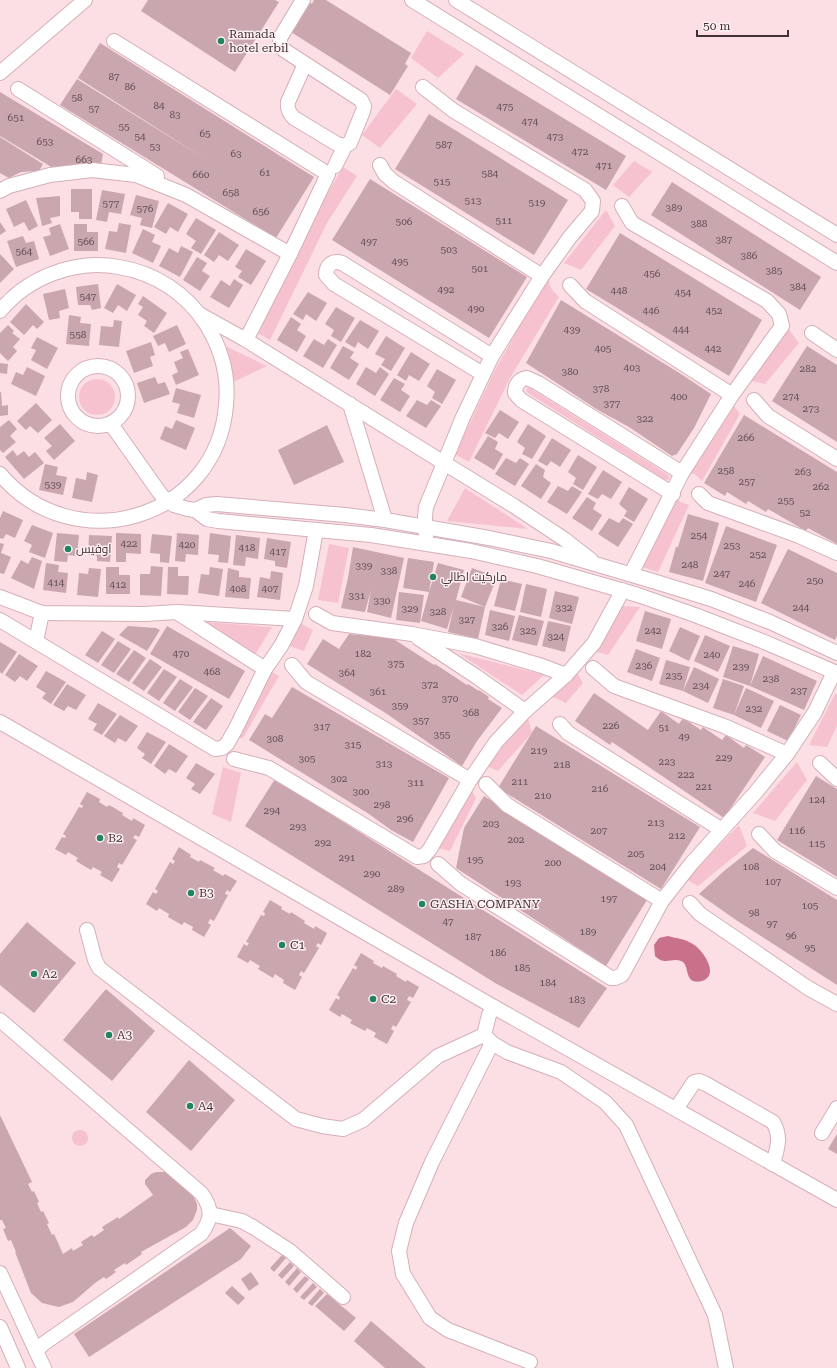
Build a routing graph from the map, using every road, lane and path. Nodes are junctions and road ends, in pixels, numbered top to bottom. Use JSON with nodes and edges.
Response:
{"nodes":[{"id":1,"x":85,"y":0,"type":"edge"},
{"id":2,"x":303,"y":0,"type":"edge"},
{"id":3,"x":412,"y":0,"type":"edge"},
{"id":4,"x":456,"y":0,"type":"edge"},
{"id":5,"x":506,"y":31,"type":"junction"},
{"id":6,"x":114,"y":41,"type":"dead end"},
{"id":7,"x":532,"y":47,"type":"junction"},
{"id":8,"x":495,"y":51,"type":"junction"},
{"id":9,"x":306,"y":64,"type":"junction"},
{"id":10,"x":521,"y":68,"type":"junction"},
{"id":11,"x":0,"y":73,"type":"edge"},
{"id":12,"x":423,"y":87,"type":"dead end"},
{"id":13,"x":18,"y":89,"type":"dead end"},
{"id":14,"x":345,"y":146,"type":"junction"},
{"id":15,"x":380,"y":165,"type":"dead end"},
{"id":16,"x":335,"y":166,"type":"dead end"},
{"id":17,"x":3,"y":186,"type":"edge"},
{"id":18,"x":186,"y":195,"type":"junction"},
{"id":19,"x":622,"y":206,"type":"dead end"},
{"id":20,"x":837,"y":235,"type":"edge"},
{"id":21,"x":290,"y":254,"type":"junction"},
{"id":22,"x":837,"y":263,"type":"edge"},
{"id":23,"x":542,"y":276,"type":"junction"},
{"id":24,"x":570,"y":285,"type":"dead end"},
{"id":25,"x":0,"y":311,"type":"edge"},
{"id":26,"x":199,"y":314,"type":"junction"},
{"id":27,"x":812,"y":333,"type":"dead end"},
{"id":28,"x":246,"y":340,"type":"junction"},
{"id":29,"x":837,"y":350,"type":"edge"},
{"id":30,"x":492,"y":356,"type":"junction"},
{"id":31,"x":483,"y":374,"type":"junction"},
{"id":32,"x":732,"y":395,"type":"junction"},
{"id":33,"x":754,"y":400,"type":"dead end"},
{"id":34,"x":350,"y":404,"type":"junction"},
{"id":35,"x":111,"y":424,"type":"junction"},
{"id":36,"x":837,"y":459,"type":"edge"},
{"id":37,"x":444,"y":463,"type":"junction"},
{"id":38,"x":682,"y":473,"type":"junction"},
{"id":39,"x":0,"y":474,"type":"edge"},
{"id":40,"x":673,"y":494,"type":"junction"},
{"id":41,"x":699,"y":494,"type":"dead end"},
{"id":42,"x":168,"y":501,"type":"junction"},
{"id":43,"x":195,"y":510,"type":"junction"},
{"id":44,"x":385,"y":520,"type":"junction"},
{"id":45,"x":426,"y":526,"type":"junction"},
{"id":46,"x":316,"y":530,"type":"junction"},
{"id":47,"x":426,"y":544,"type":"junction"},
{"id":48,"x":837,"y":553,"type":"edge"},
{"id":49,"x":597,"y":565,"type":"junction"},
{"id":50,"x":631,"y":574,"type":"junction"},
{"id":51,"x":622,"y":590,"type":"junction"},
{"id":52,"x":0,"y":597,"type":"edge"},
{"id":53,"x":42,"y":612,"type":"junction"},
{"id":54,"x":177,"y":612,"type":"junction"},
{"id":55,"x":316,"y":614,"type":"dead end"},
{"id":56,"x":295,"y":619,"type":"junction"},
{"id":57,"x":0,"y":620,"type":"edge"},
{"id":58,"x":770,"y":622,"type":"junction"},
{"id":59,"x":412,"y":634,"type":"junction"},
{"id":60,"x":36,"y":641,"type":"junction"},
{"id":61,"x":762,"y":641,"type":"junction"},
{"id":62,"x":837,"y":653,"type":"edge"},
{"id":63,"x":292,"y":665,"type":"dead end"},
{"id":64,"x":593,"y":668,"type":"dead end"},
{"id":65,"x":265,"y":669,"type":"junction"},
{"id":66,"x":835,"y":673,"type":"edge"},
{"id":67,"x":566,"y":675,"type":"junction"},
{"id":68,"x":525,"y":711,"type":"junction"},
{"id":69,"x":0,"y":722,"type":"edge"},
{"id":70,"x":560,"y":724,"type":"dead end"},
{"id":71,"x":787,"y":754,"type":"junction"},
{"id":72,"x":234,"y":759,"type":"dead end"},
{"id":73,"x":820,"y":763,"type":"dead end"},
{"id":74,"x":837,"y":779,"type":"edge"},
{"id":75,"x":470,"y":780,"type":"junction"},
{"id":76,"x":486,"y":784,"type":"dead end"},
{"id":77,"x":722,"y":830,"type":"junction"},
{"id":78,"x":759,"y":834,"type":"dead end"},
{"id":79,"x":438,"y":864,"type":"dead end"},
{"id":80,"x":837,"y":888,"type":"edge"},
{"id":81,"x":662,"y":901,"type":"junction"},
{"id":82,"x":690,"y":903,"type":"dead end"},
{"id":83,"x":87,"y":930,"type":"dead end"},
{"id":84,"x":837,"y":1004,"type":"edge"},
{"id":85,"x":494,"y":1007,"type":"junction"},
{"id":86,"x":0,"y":1020,"type":"edge"},
{"id":87,"x":488,"y":1039,"type":"junction"},
{"id":88,"x":837,"y":1108,"type":"edge"},
{"id":89,"x":676,"y":1109,"type":"junction"},
{"id":90,"x":822,"y":1134,"type":"dead end"},
{"id":91,"x":772,"y":1164,"type":"junction"},
{"id":92,"x":837,"y":1200,"type":"edge"},
{"id":93,"x":210,"y":1214,"type":"junction"},
{"id":94,"x":0,"y":1273,"type":"edge"},
{"id":95,"x":343,"y":1298,"type":"dead end"},
{"id":96,"x":0,"y":1327,"type":"edge"},
{"id":97,"x":36,"y":1351,"type":"junction"},
{"id":98,"x":530,"y":1362,"type":"dead end"},
{"id":99,"x":18,"y":1368,"type":"edge"},
{"id":100,"x":44,"y":1368,"type":"edge"},
{"id":101,"x":726,"y":1368,"type":"edge"}],
"edges":[{"from":1,"to":11,"type":"street"},
{"from":2,"to":9,"type":"street"},
{"from":3,"to":8,"type":"street"},
{"from":4,"to":5,"type":"street"},
{"from":5,"to":7,"type":"street"},
{"from":5,"to":8,"type":"street"},
{"from":6,"to":21,"type":"street"},
{"from":7,"to":10,"type":"street"},
{"from":7,"to":20,"type":"street"},
{"from":8,"to":10,"type":"street"},
{"from":9,"to":14,"type":"street"},
{"from":9,"to":14,"type":"street"},
{"from":10,"to":22,"type":"street"},
{"from":12,"to":23,"type":"street"},
{"from":13,"to":18,"type":"street"},
{"from":14,"to":16,"type":"street"},
{"from":15,"to":23,"type":"street"},
{"from":17,"to":18,"type":"street"},
{"from":18,"to":21,"type":"street"},
{"from":19,"to":32,"type":"street"},
{"from":21,"to":28,"type":"street"},
{"from":23,"to":30,"type":"street"},
{"from":24,"to":32,"type":"street"},
{"from":25,"to":26,"type":"street"},
{"from":26,"to":28,"type":"street"},
{"from":26,"to":42,"type":"street"},
{"from":27,"to":29,"type":"street"},
{"from":28,"to":34,"type":"street"},
{"from":30,"to":31,"type":"street"},
{"from":30,"to":31,"type":"street"},
{"from":31,"to":37,"type":"street"},
{"from":32,"to":38,"type":"street"},
{"from":33,"to":36,"type":"street"},
{"from":34,"to":37,"type":"street"},
{"from":34,"to":44,"type":"street"},
{"from":35,"to":35,"type":"street"},
{"from":35,"to":42,"type":"street"},
{"from":37,"to":45,"type":"street"},
{"from":37,"to":49,"type":"street"},
{"from":38,"to":40,"type":"street"},
{"from":38,"to":40,"type":"street"},
{"from":39,"to":42,"type":"street"},
{"from":40,"to":50,"type":"street"},
{"from":41,"to":48,"type":"street"},
{"from":42,"to":43,"type":"street"},
{"from":43,"to":44,"type":"street"},
{"from":43,"to":46,"type":"street"},
{"from":44,"to":45,"type":"street"},
{"from":45,"to":47,"type":"street"},
{"from":45,"to":49,"type":"street"},
{"from":46,"to":47,"type":"street"},
{"from":46,"to":56,"type":"street"},
{"from":47,"to":51,"type":"street"},
{"from":49,"to":50,"type":"street"},
{"from":50,"to":58,"type":"street"},
{"from":51,"to":61,"type":"street"},
{"from":51,"to":67,"type":"street"},
{"from":52,"to":53,"type":"street"},
{"from":53,"to":54,"type":"street"},
{"from":53,"to":60,"type":"street"},
{"from":54,"to":56,"type":"street"},
{"from":54,"to":65,"type":"street"},
{"from":55,"to":59,"type":"street"},
{"from":56,"to":65,"type":"street"},
{"from":57,"to":60,"type":"street"},
{"from":58,"to":61,"type":"street"},
{"from":58,"to":62,"type":"street"},
{"from":59,"to":67,"type":"street"},
{"from":59,"to":68,"type":"street"},
{"from":60,"to":65,"type":"street"},
{"from":61,"to":66,"type":"street"},
{"from":63,"to":75,"type":"street"},
{"from":64,"to":71,"type":"street"},
{"from":66,"to":71,"type":"street"},
{"from":67,"to":68,"type":"street"},
{"from":68,"to":75,"type":"street"},
{"from":69,"to":85,"type":"street"},
{"from":70,"to":77,"type":"street"},
{"from":71,"to":77,"type":"street"},
{"from":72,"to":75,"type":"street"},
{"from":73,"to":74,"type":"street"},
{"from":76,"to":81,"type":"street"},
{"from":77,"to":81,"type":"street"},
{"from":78,"to":80,"type":"street"},
{"from":79,"to":81,"type":"street"},
{"from":82,"to":84,"type":"street"},
{"from":83,"to":87,"type":"street"},
{"from":85,"to":87,"type":"street"},
{"from":85,"to":89,"type":"street"},
{"from":86,"to":93,"type":"street"},
{"from":87,"to":98,"type":"street"},
{"from":87,"to":101,"type":"street"},
{"from":88,"to":90,"type":"street"},
{"from":89,"to":91,"type":"street"},
{"from":89,"to":91,"type":"street"},
{"from":91,"to":92,"type":"street"},
{"from":93,"to":95,"type":"street"},
{"from":93,"to":97,"type":"street"},
{"from":94,"to":97,"type":"street"},
{"from":96,"to":99,"type":"street"},
{"from":97,"to":100,"type":"street"}]}
